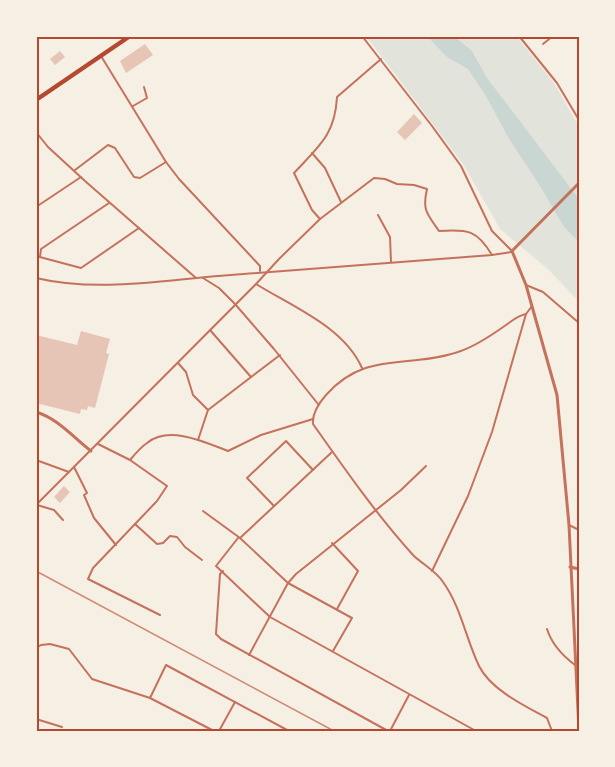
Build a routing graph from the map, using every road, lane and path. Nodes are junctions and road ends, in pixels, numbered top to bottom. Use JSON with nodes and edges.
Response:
{"nodes":[{"id":1,"x":130,"y":36,"type":"edge"},
{"id":2,"x":362,"y":36,"type":"edge"},
{"id":3,"x":519,"y":36,"type":"edge"},
{"id":4,"x":553,"y":36,"type":"edge"},
{"id":5,"x":543,"y":44,"type":"dead end"},
{"id":6,"x":101,"y":56,"type":"junction"},
{"id":7,"x":381,"y":59,"type":"junction"},
{"id":8,"x":144,"y":87,"type":"dead end"},
{"id":9,"x":36,"y":100,"type":"edge"},
{"id":10,"x":133,"y":106,"type":"junction"},
{"id":11,"x":579,"y":120,"type":"edge"},
{"id":12,"x":36,"y":132,"type":"edge"},
{"id":13,"x":312,"y":153,"type":"junction"},
{"id":14,"x":166,"y":162,"type":"junction"},
{"id":15,"x":75,"y":171,"type":"junction"},
{"id":16,"x":81,"y":177,"type":"junction"},
{"id":17,"x":579,"y":183,"type":"edge"},
{"id":18,"x":110,"y":202,"type":"junction"},
{"id":19,"x":341,"y":202,"type":"junction"},
{"id":20,"x":36,"y":207,"type":"edge"},
{"id":21,"x":378,"y":215,"type":"dead end"},
{"id":22,"x":320,"y":219,"type":"junction"},
{"id":23,"x":139,"y":228,"type":"junction"},
{"id":24,"x":513,"y":252,"type":"junction"},
{"id":25,"x":492,"y":255,"type":"junction"},
{"id":26,"x":38,"y":257,"type":"edge"},
{"id":27,"x":391,"y":262,"type":"junction"},
{"id":28,"x":267,"y":272,"type":"junction"},
{"id":29,"x":260,"y":273,"type":"junction"},
{"id":30,"x":202,"y":277,"type":"junction"},
{"id":31,"x":36,"y":278,"type":"edge"},
{"id":32,"x":196,"y":278,"type":"junction"},
{"id":33,"x":256,"y":284,"type":"junction"},
{"id":34,"x":526,"y":285,"type":"junction"},
{"id":35,"x":235,"y":304,"type":"junction"},
{"id":36,"x":532,"y":306,"type":"junction"},
{"id":37,"x":526,"y":314,"type":"junction"},
{"id":38,"x":579,"y":323,"type":"edge"},
{"id":39,"x":210,"y":330,"type":"junction"},
{"id":40,"x":280,"y":355,"type":"junction"},
{"id":41,"x":177,"y":363,"type":"junction"},
{"id":42,"x":362,"y":368,"type":"junction"},
{"id":43,"x":251,"y":377,"type":"junction"},
{"id":44,"x":318,"y":404,"type":"junction"},
{"id":45,"x":208,"y":410,"type":"junction"},
{"id":46,"x":36,"y":412,"type":"edge"},
{"id":47,"x":313,"y":419,"type":"junction"},
{"id":48,"x":198,"y":440,"type":"junction"},
{"id":49,"x":98,"y":444,"type":"junction"},
{"id":50,"x":91,"y":451,"type":"junction"},
{"id":51,"x":332,"y":452,"type":"junction"},
{"id":52,"x":36,"y":460,"type":"edge"},
{"id":53,"x":130,"y":460,"type":"junction"},
{"id":54,"x":426,"y":466,"type":"dead end"},
{"id":55,"x":74,"y":467,"type":"junction"},
{"id":56,"x":313,"y":470,"type":"junction"},
{"id":57,"x":69,"y":472,"type":"junction"},
{"id":58,"x":36,"y":505,"type":"edge"},
{"id":59,"x":274,"y":506,"type":"junction"},
{"id":60,"x":376,"y":509,"type":"junction"},
{"id":61,"x":203,"y":511,"type":"dead end"},
{"id":62,"x":63,"y":520,"type":"dead end"},
{"id":63,"x":135,"y":524,"type":"junction"},
{"id":64,"x":569,"y":525,"type":"junction"},
{"id":65,"x":579,"y":530,"type":"edge"},
{"id":66,"x":239,"y":538,"type":"junction"},
{"id":67,"x":332,"y":543,"type":"junction"},
{"id":68,"x":116,"y":544,"type":"junction"},
{"id":69,"x":202,"y":560,"type":"dead end"},
{"id":70,"x":570,"y":567,"type":"junction"},
{"id":71,"x":579,"y":569,"type":"edge"},
{"id":72,"x":432,"y":571,"type":"junction"},
{"id":73,"x":223,"y":572,"type":"junction"},
{"id":74,"x":288,"y":583,"type":"junction"},
{"id":75,"x":337,"y":609,"type":"junction"},
{"id":76,"x":160,"y":615,"type":"dead end"},
{"id":77,"x":270,"y":617,"type":"junction"},
{"id":78,"x":547,"y":629,"type":"dead end"},
{"id":79,"x":36,"y":648,"type":"edge"},
{"id":80,"x":333,"y":651,"type":"junction"},
{"id":81,"x":249,"y":655,"type":"junction"},
{"id":82,"x":575,"y":665,"type":"junction"},
{"id":83,"x":409,"y":695,"type":"junction"},
{"id":84,"x":150,"y":698,"type":"junction"},
{"id":85,"x":235,"y":702,"type":"junction"},
{"id":86,"x":36,"y":719,"type":"edge"},
{"id":87,"x":62,"y":727,"type":"dead end"},
{"id":88,"x":214,"y":731,"type":"edge"},
{"id":89,"x":219,"y":731,"type":"edge"},
{"id":90,"x":290,"y":731,"type":"edge"},
{"id":91,"x":389,"y":731,"type":"edge"},
{"id":92,"x":476,"y":731,"type":"edge"},
{"id":93,"x":552,"y":731,"type":"edge"},
{"id":94,"x":579,"y":731,"type":"edge"}],
"edges":[{"from":1,"to":6,"type":"main road"},
{"from":2,"to":7,"type":"street"},
{"from":3,"to":11,"type":"street"},
{"from":4,"to":5,"type":"street"},
{"from":6,"to":9,"type":"main road"},
{"from":6,"to":10,"type":"street"},
{"from":7,"to":13,"type":"street"},
{"from":7,"to":24,"type":"street"},
{"from":8,"to":10,"type":"street"},
{"from":10,"to":14,"type":"street"},
{"from":12,"to":15,"type":"street"},
{"from":13,"to":19,"type":"street"},
{"from":13,"to":22,"type":"street"},
{"from":14,"to":15,"type":"street"},
{"from":14,"to":29,"type":"street"},
{"from":15,"to":16,"type":"street"},
{"from":16,"to":18,"type":"street"},
{"from":16,"to":20,"type":"street"},
{"from":17,"to":24,"type":"street"},
{"from":18,"to":23,"type":"street"},
{"from":18,"to":26,"type":"street"},
{"from":19,"to":22,"type":"street"},
{"from":19,"to":25,"type":"street"},
{"from":21,"to":27,"type":"street"},
{"from":22,"to":28,"type":"street"},
{"from":23,"to":26,"type":"street"},
{"from":23,"to":32,"type":"street"},
{"from":24,"to":25,"type":"street"},
{"from":24,"to":34,"type":"street"},
{"from":25,"to":27,"type":"street"},
{"from":27,"to":28,"type":"street"},
{"from":28,"to":29,"type":"street"},
{"from":28,"to":33,"type":"street"},
{"from":29,"to":30,"type":"street"},
{"from":30,"to":32,"type":"street"},
{"from":30,"to":35,"type":"street"},
{"from":31,"to":32,"type":"street"},
{"from":33,"to":35,"type":"street"},
{"from":33,"to":42,"type":"street"},
{"from":34,"to":36,"type":"street"},
{"from":34,"to":38,"type":"street"},
{"from":35,"to":39,"type":"street"},
{"from":35,"to":40,"type":"street"},
{"from":36,"to":37,"type":"street"},
{"from":36,"to":64,"type":"street"},
{"from":37,"to":42,"type":"street"},
{"from":37,"to":72,"type":"street"},
{"from":39,"to":41,"type":"street"},
{"from":39,"to":43,"type":"street"},
{"from":40,"to":43,"type":"street"},
{"from":40,"to":44,"type":"street"},
{"from":41,"to":45,"type":"street"},
{"from":41,"to":49,"type":"street"},
{"from":42,"to":44,"type":"street"},
{"from":43,"to":45,"type":"street"},
{"from":44,"to":47,"type":"street"},
{"from":45,"to":48,"type":"street"},
{"from":46,"to":50,"type":"street"},
{"from":47,"to":48,"type":"street"},
{"from":47,"to":51,"type":"street"},
{"from":48,"to":53,"type":"street"},
{"from":49,"to":50,"type":"street"},
{"from":49,"to":53,"type":"street"},
{"from":50,"to":55,"type":"street"},
{"from":51,"to":56,"type":"street"},
{"from":51,"to":60,"type":"street"},
{"from":52,"to":57,"type":"street"},
{"from":53,"to":63,"type":"street"},
{"from":54,"to":60,"type":"street"},
{"from":55,"to":57,"type":"street"},
{"from":55,"to":68,"type":"street"},
{"from":56,"to":59,"type":"street"},
{"from":56,"to":59,"type":"street"},
{"from":57,"to":58,"type":"street"},
{"from":58,"to":62,"type":"street"},
{"from":59,"to":66,"type":"street"},
{"from":60,"to":67,"type":"street"},
{"from":60,"to":72,"type":"street"},
{"from":61,"to":66,"type":"street"},
{"from":63,"to":68,"type":"street"},
{"from":63,"to":69,"type":"street"},
{"from":64,"to":65,"type":"street"},
{"from":64,"to":70,"type":"street"},
{"from":66,"to":73,"type":"street"},
{"from":66,"to":74,"type":"street"},
{"from":67,"to":74,"type":"street"},
{"from":67,"to":75,"type":"street"},
{"from":68,"to":76,"type":"street"},
{"from":70,"to":71,"type":"street"},
{"from":70,"to":82,"type":"street"},
{"from":72,"to":93,"type":"street"},
{"from":73,"to":77,"type":"street"},
{"from":73,"to":81,"type":"street"},
{"from":74,"to":75,"type":"street"},
{"from":74,"to":77,"type":"street"},
{"from":75,"to":80,"type":"street"},
{"from":77,"to":80,"type":"street"},
{"from":77,"to":81,"type":"street"},
{"from":78,"to":82,"type":"street"},
{"from":79,"to":84,"type":"street"},
{"from":80,"to":83,"type":"street"},
{"from":81,"to":91,"type":"street"},
{"from":82,"to":94,"type":"street"},
{"from":83,"to":91,"type":"street"},
{"from":83,"to":92,"type":"street"},
{"from":84,"to":85,"type":"street"},
{"from":84,"to":88,"type":"street"},
{"from":85,"to":89,"type":"street"},
{"from":85,"to":90,"type":"street"},
{"from":86,"to":87,"type":"street"}]}
